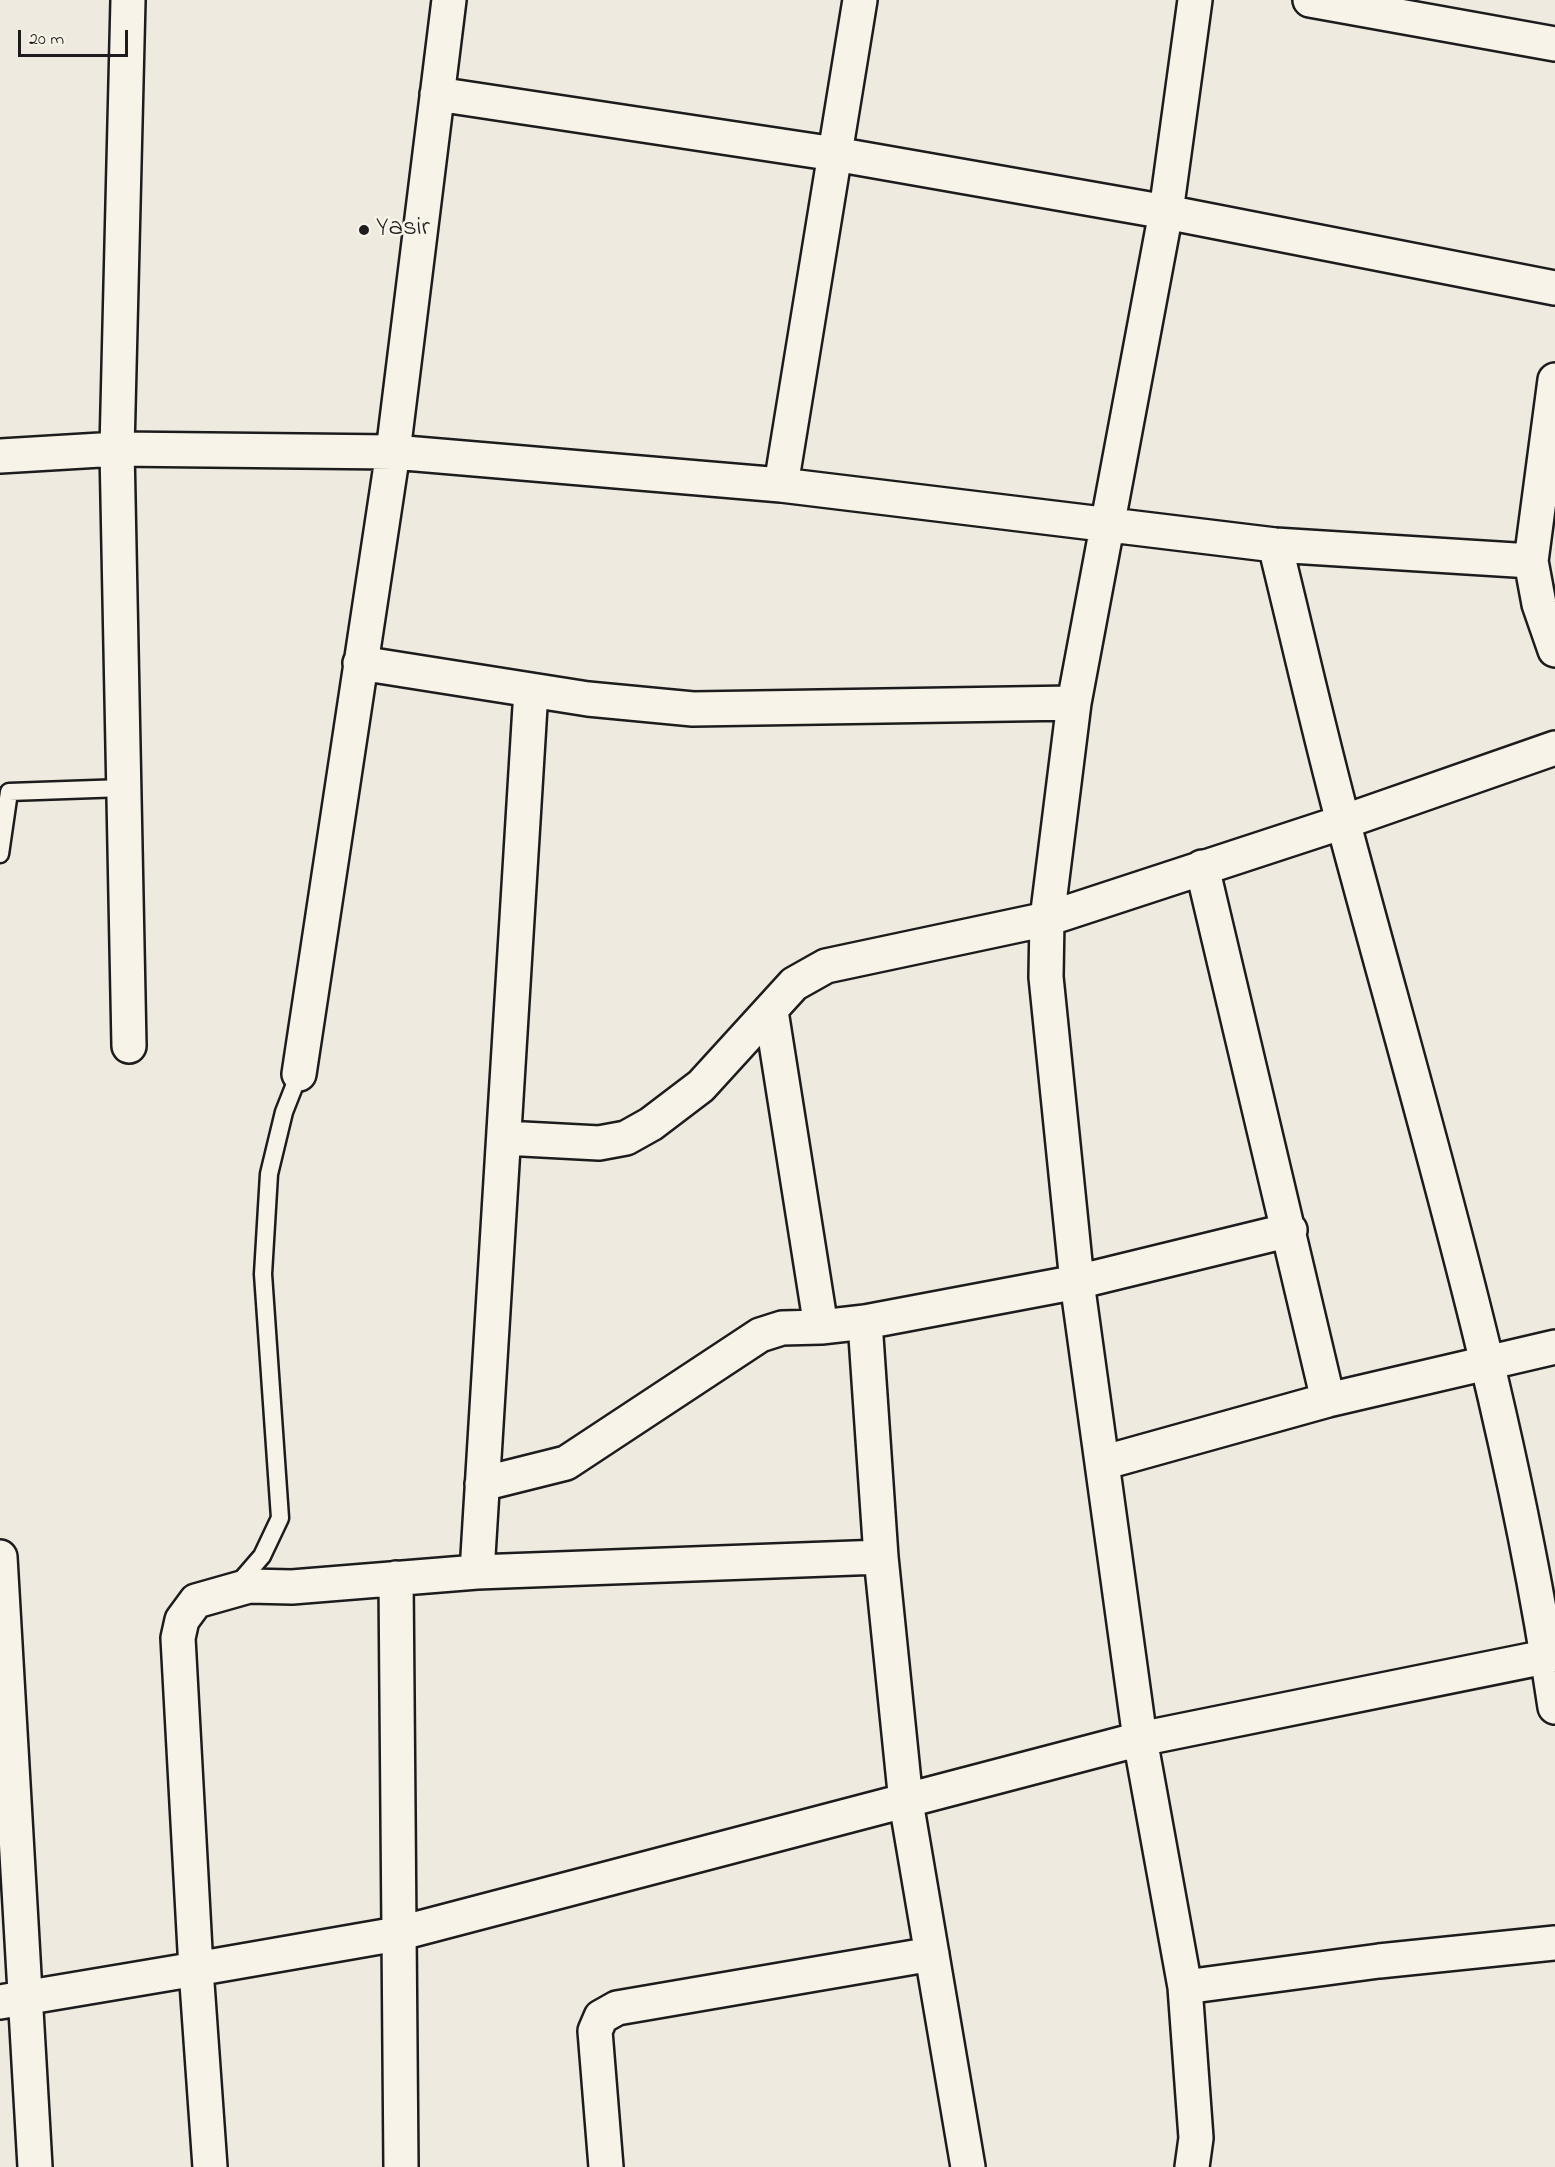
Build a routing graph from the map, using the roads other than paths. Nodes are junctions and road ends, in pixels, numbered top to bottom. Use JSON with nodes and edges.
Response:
{"nodes":[{"id":1,"x":128,"y":0,"type":"edge"},
{"id":2,"x":449,"y":0,"type":"edge"},
{"id":3,"x":860,"y":0,"type":"edge"},
{"id":4,"x":1195,"y":0,"type":"edge"},
{"id":5,"x":1310,"y":0,"type":"edge"},
{"id":6,"x":1555,"y":44,"type":"edge"},
{"id":7,"x":437,"y":94,"type":"junction"},
{"id":8,"x":835,"y":154,"type":"junction"},
{"id":9,"x":1166,"y":212,"type":"junction"},
{"id":10,"x":1555,"y":288,"type":"edge"},
{"id":11,"x":1555,"y":380,"type":"edge"},
{"id":12,"x":117,"y":450,"type":"junction"},
{"id":13,"x":393,"y":453,"type":"junction"},
{"id":14,"x":0,"y":456,"type":"edge"},
{"id":15,"x":781,"y":485,"type":"junction"},
{"id":16,"x":1106,"y":522,"type":"junction"},
{"id":17,"x":1275,"y":545,"type":"junction"},
{"id":18,"x":1531,"y":561,"type":"junction"},
{"id":19,"x":1555,"y":650,"type":"edge"},
{"id":20,"x":360,"y":663,"type":"junction"},
{"id":21,"x":531,"y":690,"type":"junction"},
{"id":22,"x":1074,"y":703,"type":"junction"},
{"id":23,"x":1555,"y":748,"type":"edge"},
{"id":24,"x":124,"y":788,"type":"junction"},
{"id":25,"x":1343,"y":822,"type":"junction"},
{"id":26,"x":0,"y":854,"type":"edge"},
{"id":27,"x":1202,"y":867,"type":"junction"},
{"id":28,"x":1047,"y":919,"type":"junction"},
{"id":29,"x":771,"y":1011,"type":"junction"},
{"id":30,"x":129,"y":1046,"type":"dead end"},
{"id":31,"x":299,"y":1074,"type":"joint"},
{"id":32,"x":504,"y":1138,"type":"junction"},
{"id":33,"x":1290,"y":1230,"type":"junction"},
{"id":34,"x":1077,"y":1282,"type":"junction"},
{"id":35,"x":865,"y":1323,"type":"junction"},
{"id":36,"x":821,"y":1327,"type":"junction"},
{"id":37,"x":1555,"y":1347,"type":"edge"},
{"id":38,"x":1489,"y":1363,"type":"junction"},
{"id":39,"x":1328,"y":1400,"type":"junction"},
{"id":40,"x":1102,"y":1463,"type":"junction"},
{"id":41,"x":482,"y":1484,"type":"junction"},
{"id":42,"x":0,"y":1557,"type":"edge"},
{"id":43,"x":881,"y":1557,"type":"junction"},
{"id":44,"x":477,"y":1572,"type":"junction"},
{"id":45,"x":396,"y":1578,"type":"junction"},
{"id":46,"x":232,"y":1591,"type":"junction"},
{"id":47,"x":1551,"y":1656,"type":"edge"},
{"id":48,"x":1555,"y":1707,"type":"edge"},
{"id":49,"x":1140,"y":1738,"type":"junction"},
{"id":50,"x":906,"y":1802,"type":"junction"},
{"id":51,"x":8,"y":1819,"type":"edge"},
{"id":52,"x":397,"y":1934,"type":"junction"},
{"id":53,"x":1555,"y":1943,"type":"edge"},
{"id":54,"x":932,"y":1954,"type":"junction"},
{"id":55,"x":196,"y":1969,"type":"junction"},
{"id":56,"x":1185,"y":1987,"type":"junction"},
{"id":57,"x":12,"y":2001,"type":"edge"},
{"id":58,"x":36,"y":2167,"type":"edge"},
{"id":59,"x":210,"y":2167,"type":"edge"},
{"id":60,"x":401,"y":2167,"type":"edge"},
{"id":61,"x":606,"y":2167,"type":"edge"},
{"id":62,"x":968,"y":2167,"type":"edge"},
{"id":63,"x":1192,"y":2167,"type":"edge"}],
"edges":[{"from":1,"to":12,"type":"street"},
{"from":2,"to":7,"type":"street"},
{"from":3,"to":8,"type":"street"},
{"from":4,"to":9,"type":"street"},
{"from":5,"to":6,"type":"street"},
{"from":7,"to":8,"type":"street"},
{"from":7,"to":13,"type":"street"},
{"from":8,"to":9,"type":"street"},
{"from":8,"to":15,"type":"street"},
{"from":9,"to":10,"type":"street"},
{"from":9,"to":16,"type":"street"},
{"from":11,"to":18,"type":"street"},
{"from":12,"to":13,"type":"street"},
{"from":12,"to":14,"type":"street"},
{"from":12,"to":24,"type":"street"},
{"from":13,"to":15,"type":"street"},
{"from":13,"to":20,"type":"street"},
{"from":15,"to":16,"type":"street"},
{"from":16,"to":17,"type":"street"},
{"from":16,"to":22,"type":"street"},
{"from":17,"to":18,"type":"street"},
{"from":17,"to":25,"type":"street"},
{"from":18,"to":19,"type":"street"},
{"from":20,"to":21,"type":"street"},
{"from":20,"to":31,"type":"street"},
{"from":21,"to":22,"type":"street"},
{"from":21,"to":32,"type":"street"},
{"from":22,"to":28,"type":"street"},
{"from":23,"to":25,"type":"street"},
{"from":24,"to":26,"type":"lane"},
{"from":24,"to":30,"type":"street"},
{"from":25,"to":27,"type":"street"},
{"from":25,"to":38,"type":"street"},
{"from":27,"to":28,"type":"street"},
{"from":27,"to":33,"type":"street"},
{"from":28,"to":29,"type":"street"},
{"from":28,"to":34,"type":"street"},
{"from":29,"to":32,"type":"street"},
{"from":29,"to":36,"type":"street"},
{"from":31,"to":46,"type":"lane"},
{"from":32,"to":41,"type":"street"},
{"from":33,"to":34,"type":"street"},
{"from":33,"to":39,"type":"street"},
{"from":34,"to":35,"type":"street"},
{"from":34,"to":40,"type":"street"},
{"from":35,"to":36,"type":"street"},
{"from":35,"to":43,"type":"street"},
{"from":36,"to":41,"type":"street"},
{"from":37,"to":38,"type":"street"},
{"from":38,"to":39,"type":"street"},
{"from":38,"to":47,"type":"street"},
{"from":39,"to":40,"type":"street"},
{"from":40,"to":49,"type":"street"},
{"from":41,"to":44,"type":"street"},
{"from":42,"to":51,"type":"street"},
{"from":43,"to":44,"type":"street"},
{"from":43,"to":50,"type":"street"},
{"from":44,"to":45,"type":"street"},
{"from":45,"to":46,"type":"street"},
{"from":45,"to":52,"type":"street"},
{"from":46,"to":55,"type":"street"},
{"from":47,"to":48,"type":"street"},
{"from":47,"to":49,"type":"street"},
{"from":49,"to":50,"type":"street"},
{"from":49,"to":56,"type":"street"},
{"from":50,"to":52,"type":"street"},
{"from":50,"to":54,"type":"street"},
{"from":51,"to":57,"type":"street"},
{"from":52,"to":55,"type":"street"},
{"from":52,"to":60,"type":"street"},
{"from":53,"to":56,"type":"street"},
{"from":54,"to":61,"type":"street"},
{"from":54,"to":62,"type":"street"},
{"from":55,"to":57,"type":"street"},
{"from":55,"to":59,"type":"street"},
{"from":56,"to":63,"type":"street"},
{"from":57,"to":58,"type":"street"}]}
